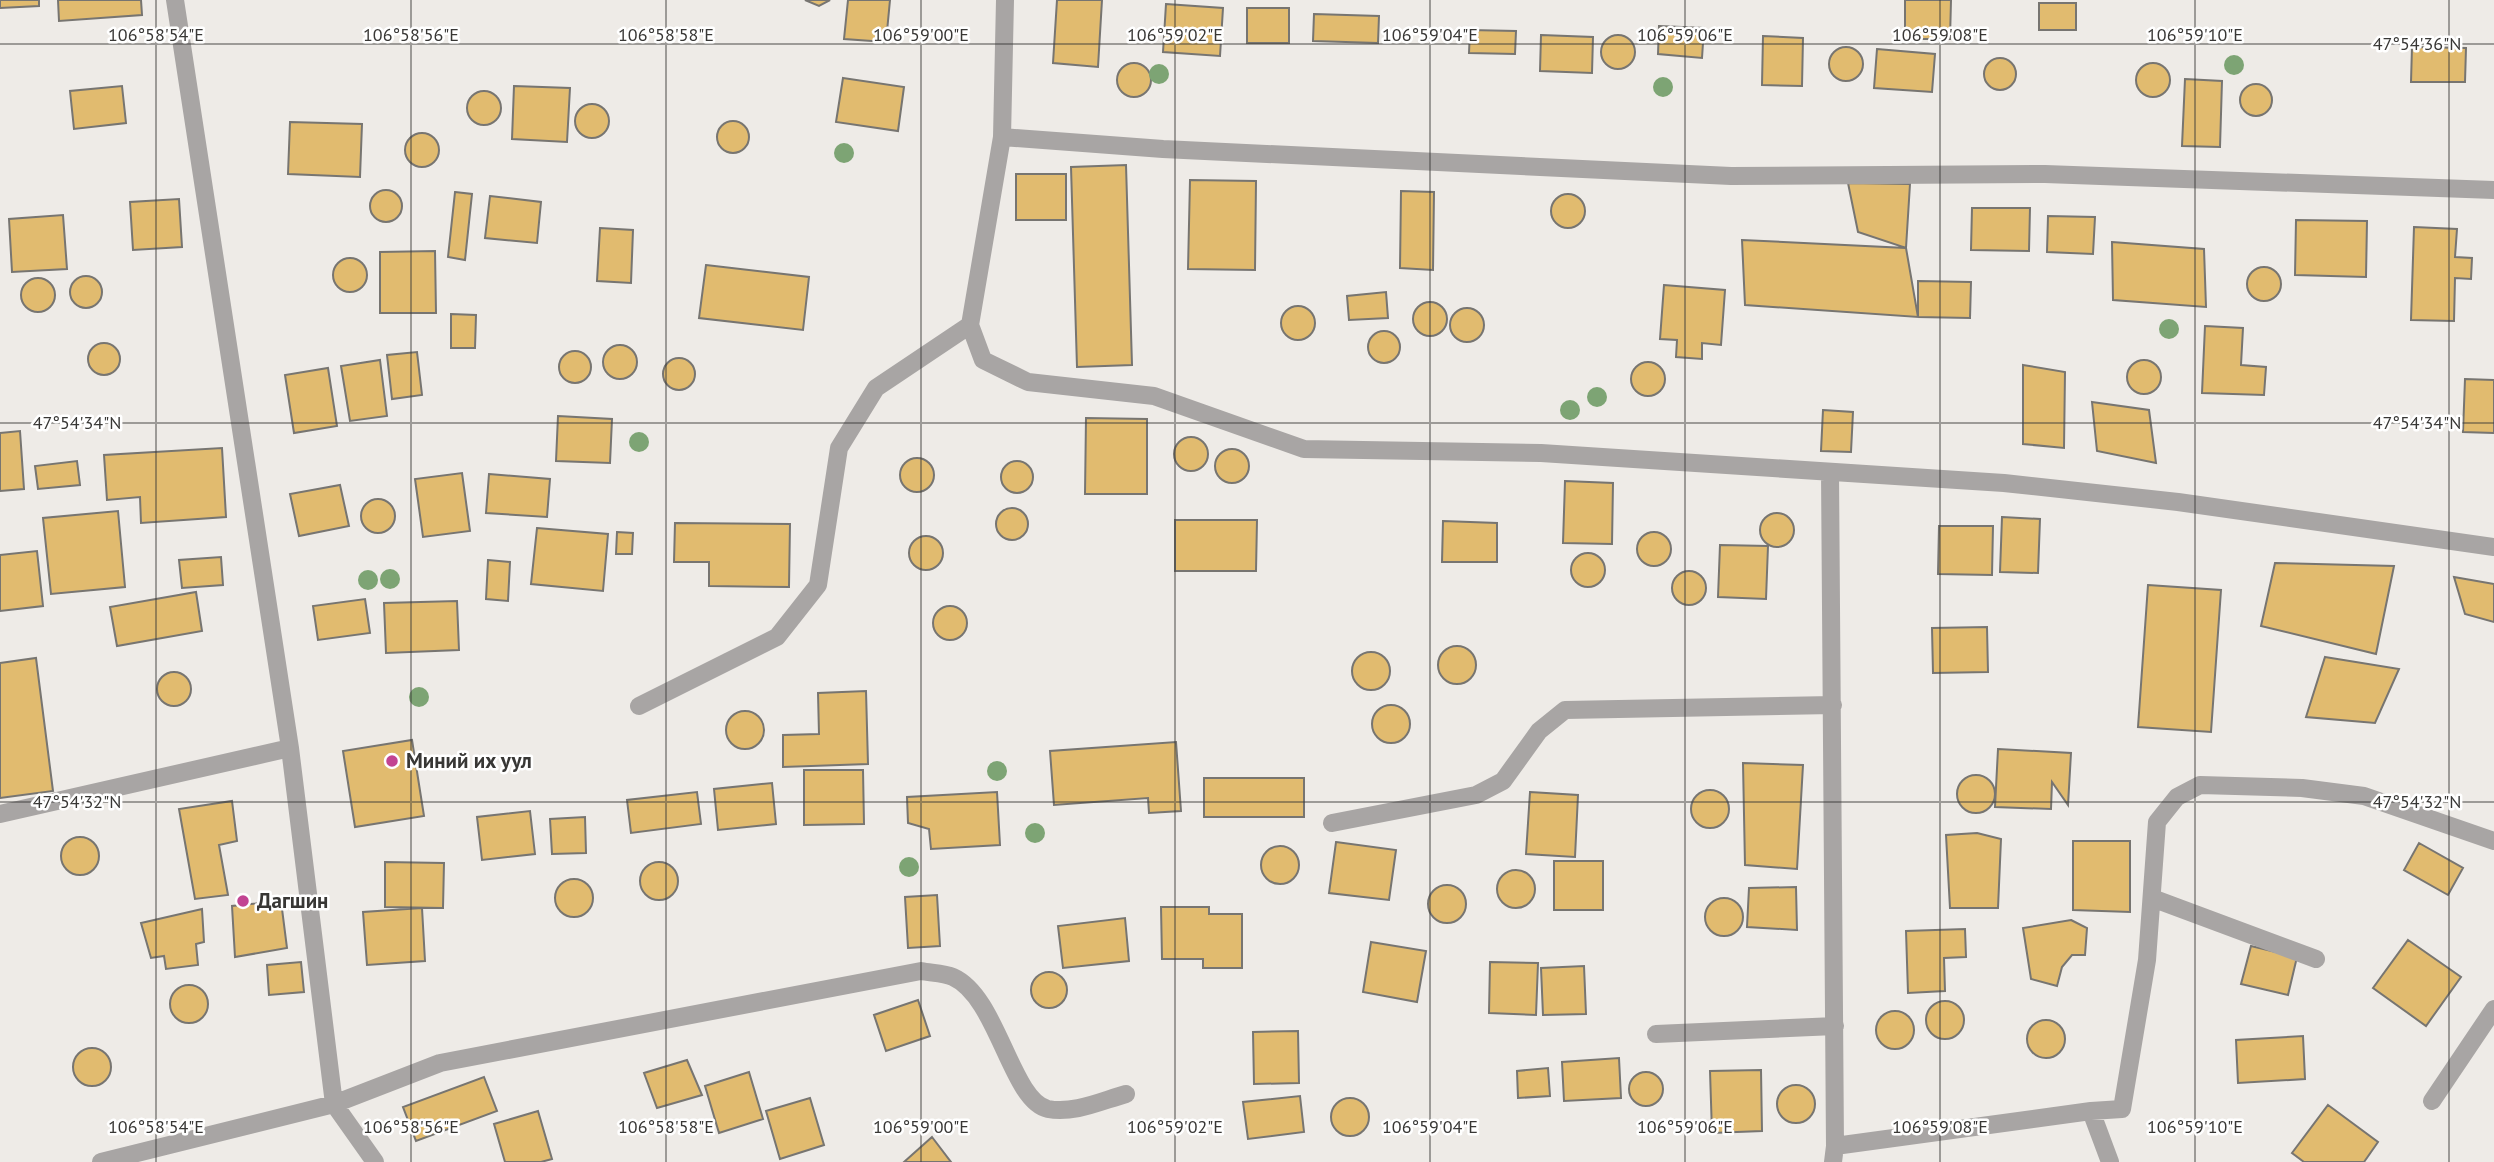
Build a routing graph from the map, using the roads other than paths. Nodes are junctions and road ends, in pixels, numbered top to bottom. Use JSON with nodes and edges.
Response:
{"nodes":[{"id":1,"x":175,"y":0,"type":"edge"},
{"id":2,"x":1005,"y":0,"type":"edge"},
{"id":3,"x":1002,"y":137,"type":"junction"},
{"id":4,"x":2494,"y":190,"type":"edge"},
{"id":5,"x":970,"y":325,"type":"junction"},
{"id":6,"x":1830,"y":472,"type":"junction"},
{"id":7,"x":2494,"y":547,"type":"edge"},
{"id":8,"x":1833,"y":705,"type":"junction"},
{"id":9,"x":639,"y":706,"type":"dead end"},
{"id":10,"x":290,"y":748,"type":"junction"},
{"id":11,"x":0,"y":814,"type":"edge"},
{"id":12,"x":1332,"y":823,"type":"dead end"},
{"id":13,"x":2494,"y":841,"type":"edge"},
{"id":14,"x":2152,"y":898,"type":"junction"},
{"id":15,"x":2316,"y":959,"type":"dead end"},
{"id":16,"x":2494,"y":1009,"type":"edge"},
{"id":17,"x":1835,"y":1026,"type":"junction"},
{"id":18,"x":1656,"y":1034,"type":"dead end"},
{"id":19,"x":1126,"y":1094,"type":"dead end"},
{"id":20,"x":2432,"y":1101,"type":"dead end"},
{"id":21,"x":334,"y":1104,"type":"junction"},
{"id":22,"x":2091,"y":1111,"type":"junction"},
{"id":23,"x":1834,"y":1154,"type":"edge"},
{"id":24,"x":101,"y":1162,"type":"edge"},
{"id":25,"x":375,"y":1162,"type":"edge"},
{"id":26,"x":2110,"y":1162,"type":"edge"}],
"edges":[{"from":1,"to":10,"type":"street"},
{"from":2,"to":3,"type":"street"},
{"from":3,"to":4,"type":"street"},
{"from":3,"to":5,"type":"street"},
{"from":5,"to":6,"type":"street"},
{"from":5,"to":9,"type":"street"},
{"from":6,"to":7,"type":"street"},
{"from":6,"to":8,"type":"street"},
{"from":8,"to":12,"type":"street"},
{"from":8,"to":17,"type":"street"},
{"from":10,"to":11,"type":"street"},
{"from":10,"to":21,"type":"street"},
{"from":13,"to":14,"type":"street"},
{"from":14,"to":15,"type":"street"},
{"from":14,"to":22,"type":"street"},
{"from":16,"to":20,"type":"street"},
{"from":17,"to":18,"type":"street"},
{"from":17,"to":23,"type":"street"},
{"from":19,"to":21,"type":"street"},
{"from":21,"to":24,"type":"street"},
{"from":21,"to":25,"type":"street"},
{"from":22,"to":23,"type":"street"},
{"from":22,"to":26,"type":"street"}]}
